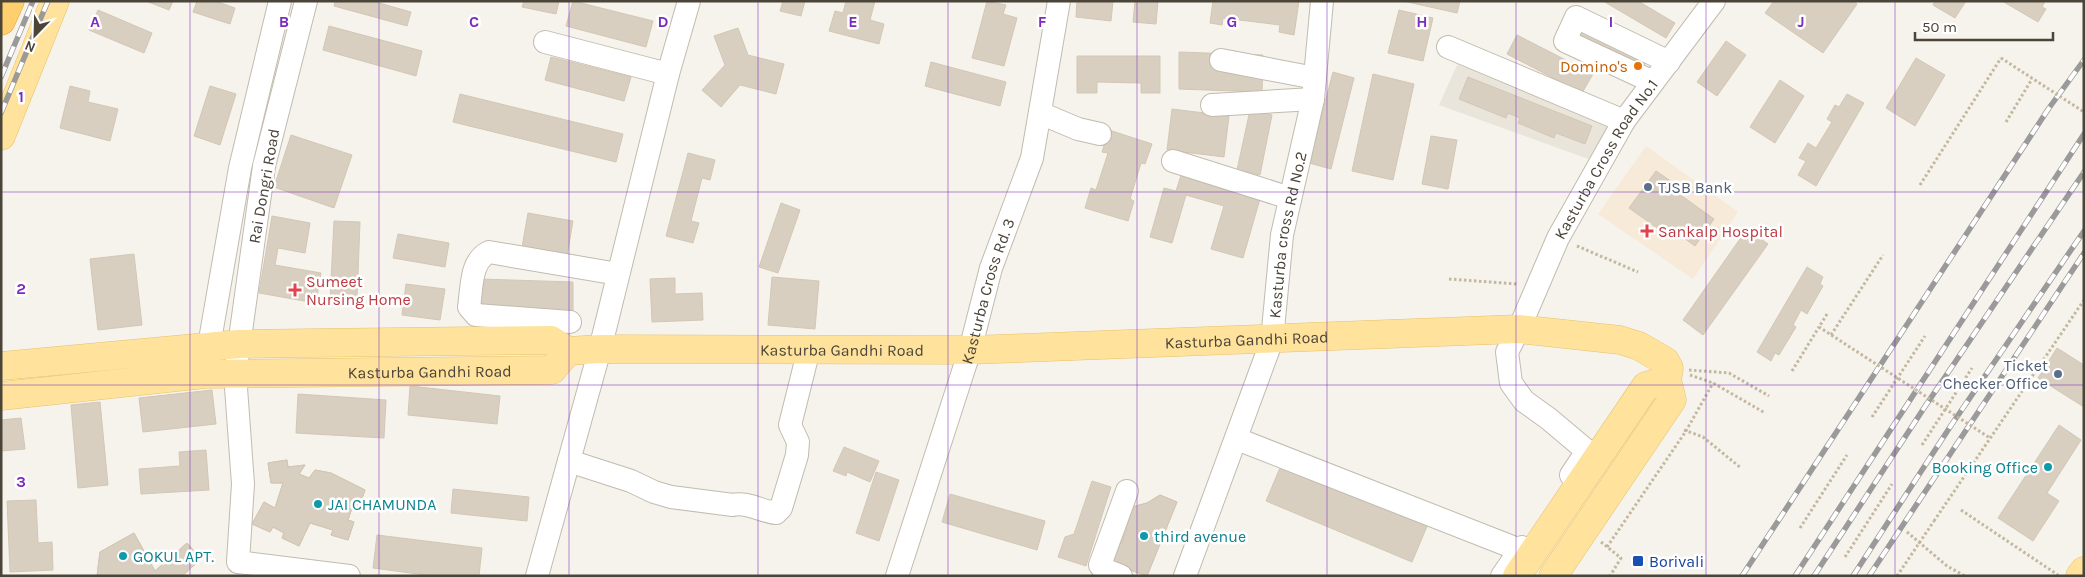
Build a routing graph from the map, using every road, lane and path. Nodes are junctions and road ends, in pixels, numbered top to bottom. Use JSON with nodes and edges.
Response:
{"nodes":[{"id":1,"x":10,"y":1,"type":"edge"},
{"id":2,"x":55,"y":1,"type":"edge"},
{"id":3,"x":280,"y":1,"type":"edge"},
{"id":4,"x":306,"y":1,"type":"edge"},
{"id":5,"x":690,"y":1,"type":"edge"},
{"id":6,"x":1059,"y":1,"type":"edge"},
{"id":7,"x":1322,"y":1,"type":"edge"},
{"id":8,"x":1714,"y":1,"type":"edge"},
{"id":9,"x":1,"y":21,"type":"edge"},
{"id":10,"x":270,"y":42,"type":"junction"},
{"id":11,"x":545,"y":42,"type":"dead end"},
{"id":12,"x":1448,"y":47,"type":"dead end"},
{"id":13,"x":294,"y":49,"type":"junction"},
{"id":14,"x":1221,"y":60,"type":"dead end"},
{"id":15,"x":1668,"y":62,"type":"junction"},
{"id":16,"x":668,"y":74,"type":"junction"},
{"id":17,"x":2032,"y":79,"type":"junction"},
{"id":18,"x":1653,"y":82,"type":"junction"},
{"id":19,"x":1314,"y":88,"type":"junction"},
{"id":20,"x":1212,"y":105,"type":"dead end"},
{"id":21,"x":2084,"y":112,"type":"edge"},
{"id":22,"x":1040,"y":113,"type":"junction"},
{"id":23,"x":1624,"y":121,"type":"junction"},
{"id":24,"x":2006,"y":122,"type":"dead end"},
{"id":25,"x":1100,"y":134,"type":"dead end"},
{"id":26,"x":1,"y":136,"type":"edge"},
{"id":27,"x":1173,"y":161,"type":"dead end"},
{"id":28,"x":1920,"y":185,"type":"dead end"},
{"id":29,"x":1290,"y":198,"type":"junction"},
{"id":30,"x":1558,"y":238,"type":"junction"},
{"id":31,"x":1883,"y":255,"type":"dead end"},
{"id":32,"x":1638,"y":272,"type":"dead end"},
{"id":33,"x":618,"y":274,"type":"junction"},
{"id":34,"x":1449,"y":279,"type":"dead end"},
{"id":35,"x":1538,"y":286,"type":"junction"},
{"id":36,"x":2084,"y":300,"type":"edge"},
{"id":37,"x":1827,"y":314,"type":"dead end"},
{"id":38,"x":570,"y":322,"type":"dead end"},
{"id":39,"x":1818,"y":327,"type":"junction"},
{"id":40,"x":1520,"y":328,"type":"junction"},
{"id":41,"x":1831,"y":335,"type":"junction"},
{"id":42,"x":1925,"y":336,"type":"dead end"},
{"id":43,"x":1272,"y":340,"type":"junction"},
{"id":44,"x":239,"y":344,"type":"junction"},
{"id":45,"x":208,"y":346,"type":"junction"},
{"id":46,"x":600,"y":349,"type":"junction"},
{"id":47,"x":809,"y":349,"type":"junction"},
{"id":48,"x":970,"y":350,"type":"junction"},
{"id":49,"x":568,"y":351,"type":"junction"},
{"id":50,"x":1,"y":366,"type":"edge"},
{"id":51,"x":1972,"y":368,"type":"dead end"},
{"id":52,"x":1792,"y":371,"type":"dead end"},
{"id":53,"x":205,"y":374,"type":"junction"},
{"id":54,"x":235,"y":374,"type":"junction"},
{"id":55,"x":1668,"y":374,"type":"junction"},
{"id":56,"x":1898,"y":378,"type":"junction"},
{"id":57,"x":1,"y":396,"type":"edge"},
{"id":58,"x":1769,"y":396,"type":"dead end"},
{"id":59,"x":1945,"y":409,"type":"junction"},
{"id":60,"x":1765,"y":412,"type":"dead end"},
{"id":61,"x":1872,"y":417,"type":"dead end"},
{"id":62,"x":1659,"y":421,"type":"junction"},
{"id":63,"x":1686,"y":431,"type":"junction"},
{"id":64,"x":1990,"y":438,"type":"junction"},
{"id":65,"x":1237,"y":439,"type":"junction"},
{"id":66,"x":1922,"y":445,"type":"dead end"},
{"id":67,"x":1847,"y":455,"type":"dead end"},
{"id":68,"x":569,"y":461,"type":"junction"},
{"id":69,"x":1741,"y":468,"type":"dead end"},
{"id":70,"x":1892,"y":484,"type":"dead end"},
{"id":71,"x":1127,"y":491,"type":"dead end"},
{"id":72,"x":1961,"y":510,"type":"dead end"},
{"id":73,"x":1800,"y":528,"type":"dead end"},
{"id":74,"x":1907,"y":532,"type":"dead end"},
{"id":75,"x":1608,"y":547,"type":"dead end"},
{"id":76,"x":1845,"y":557,"type":"dead end"},
{"id":77,"x":1621,"y":558,"type":"dead end"},
{"id":78,"x":1519,"y":563,"type":"edge"},
{"id":79,"x":2084,"y":571,"type":"edge"},
{"id":80,"x":349,"y":576,"type":"edge"},
{"id":81,"x":537,"y":576,"type":"edge"},
{"id":82,"x":896,"y":576,"type":"edge"},
{"id":83,"x":1121,"y":576,"type":"edge"},
{"id":84,"x":1185,"y":576,"type":"edge"},
{"id":85,"x":1502,"y":576,"type":"edge"},
{"id":86,"x":1553,"y":576,"type":"edge"},
{"id":87,"x":1610,"y":576,"type":"edge"},
{"id":88,"x":1896,"y":576,"type":"edge"},
{"id":89,"x":1965,"y":576,"type":"edge"},
{"id":90,"x":2058,"y":576,"type":"edge"},
{"id":91,"x":2080,"y":576,"type":"edge"}],
"edges":[{"from":1,"to":9,"type":"highway"},
{"from":2,"to":26,"type":"main road"},
{"from":3,"to":10,"type":"street"},
{"from":4,"to":13,"type":"street","name":"Rai Dongri Road"},
{"from":5,"to":16,"type":"street"},
{"from":6,"to":22,"type":"street","name":"Kasturba Cross Rd. 3"},
{"from":7,"to":19,"type":"street","name":"Kasturba cross Rd No.2"},
{"from":8,"to":15,"type":"street","name":"Kasturba Cross Road No.1"},
{"from":10,"to":13,"type":"street"},
{"from":10,"to":45,"type":"street"},
{"from":11,"to":16,"type":"street"},
{"from":12,"to":23,"type":"street"},
{"from":13,"to":44,"type":"street","name":"Rai Dongri Road"},
{"from":14,"to":19,"type":"street"},
{"from":15,"to":18,"type":"street","name":"Kasturba Cross Road No.1"},
{"from":15,"to":18,"type":"street"},
{"from":16,"to":33,"type":"street"},
{"from":17,"to":21,"type":"path","bridge":true},
{"from":17,"to":24,"type":"path"},
{"from":17,"to":28,"type":"path","bridge":true},
{"from":18,"to":23,"type":"street","name":"Kasturba Cross Road No.1"},
{"from":19,"to":20,"type":"street"},
{"from":19,"to":29,"type":"street","name":"Kasturba cross Rd No.2"},
{"from":22,"to":25,"type":"street"},
{"from":22,"to":48,"type":"street","name":"Kasturba Cross Rd. 3"},
{"from":23,"to":30,"type":"street","name":"Kasturba Cross Road No.1"},
{"from":27,"to":29,"type":"street"},
{"from":29,"to":43,"type":"street","name":"Kasturba cross Rd No.2"},
{"from":30,"to":32,"type":"path"},
{"from":30,"to":35,"type":"street","name":"Kasturba Cross Road No.1"},
{"from":31,"to":41,"type":"path"},
{"from":33,"to":38,"type":"street"},
{"from":33,"to":46,"type":"street"},
{"from":34,"to":35,"type":"path"},
{"from":35,"to":40,"type":"street","name":"Kasturba Cross Road No.1"},
{"from":36,"to":64,"type":"path"},
{"from":37,"to":39,"type":"path","bridge":true},
{"from":39,"to":41,"type":"path","bridge":true},
{"from":39,"to":52,"type":"path"},
{"from":40,"to":43,"type":"main road","name":"Kasturba Gandhi Road"},
{"from":40,"to":55,"type":"main road","name":"Kasturba Gandhi Road"},
{"from":40,"to":78,"type":"street","name":"Kasturba Cross Road No.1"},
{"from":41,"to":56,"type":"path","bridge":true},
{"from":42,"to":56,"type":"path"},
{"from":43,"to":48,"type":"main road","name":"Kasturba Gandhi Road"},
{"from":43,"to":65,"type":"street","name":"Kasturba cross Rd No.2"},
{"from":44,"to":45,"type":"main road"},
{"from":44,"to":49,"type":"main road"},
{"from":44,"to":54,"type":"street","name":"Rai Dongri Road"},
{"from":45,"to":50,"type":"main road"},
{"from":45,"to":53,"type":"street"},
{"from":46,"to":47,"type":"main road","name":"Kasturba Gandhi Road"},
{"from":46,"to":49,"type":"main road","name":"Kasturba Gandhi Road"},
{"from":46,"to":68,"type":"street"},
{"from":47,"to":48,"type":"main road","name":"Kasturba Gandhi Road"},
{"from":47,"to":68,"type":"street"},
{"from":48,"to":82,"type":"street","name":"Kasturba Cross Rd. 3"},
{"from":49,"to":54,"type":"main road","name":"Kasturba Gandhi Road"},
{"from":51,"to":59,"type":"path"},
{"from":53,"to":54,"type":"main road","name":"Kasturba Gandhi Road"},
{"from":53,"to":57,"type":"main road","name":"Kasturba Gandhi Road"},
{"from":54,"to":80,"type":"street","name":"Rai Dongri Road"},
{"from":55,"to":58,"type":"path"},
{"from":55,"to":62,"type":"main road"},
{"from":55,"to":78,"type":"main road"},
{"from":56,"to":59,"type":"path","bridge":true},
{"from":56,"to":61,"type":"path"},
{"from":59,"to":64,"type":"path","bridge":true},
{"from":59,"to":66,"type":"path"},
{"from":60,"to":63,"type":"path"},
{"from":62,"to":63,"type":"path"},
{"from":62,"to":86,"type":"main road"},
{"from":63,"to":69,"type":"path"},
{"from":63,"to":75,"type":"path"},
{"from":64,"to":88,"type":"path","bridge":true},
{"from":65,"to":78,"type":"street"},
{"from":65,"to":84,"type":"street","name":"Kasturba cross Rd No.2"},
{"from":67,"to":73,"type":"path"},
{"from":68,"to":81,"type":"street"},
{"from":70,"to":76,"type":"path"},
{"from":71,"to":83,"type":"street"},
{"from":72,"to":90,"type":"path"},
{"from":74,"to":89,"type":"path"},
{"from":77,"to":87,"type":"path"},
{"from":78,"to":85,"type":"street"},
{"from":79,"to":91,"type":"main road"}]}
